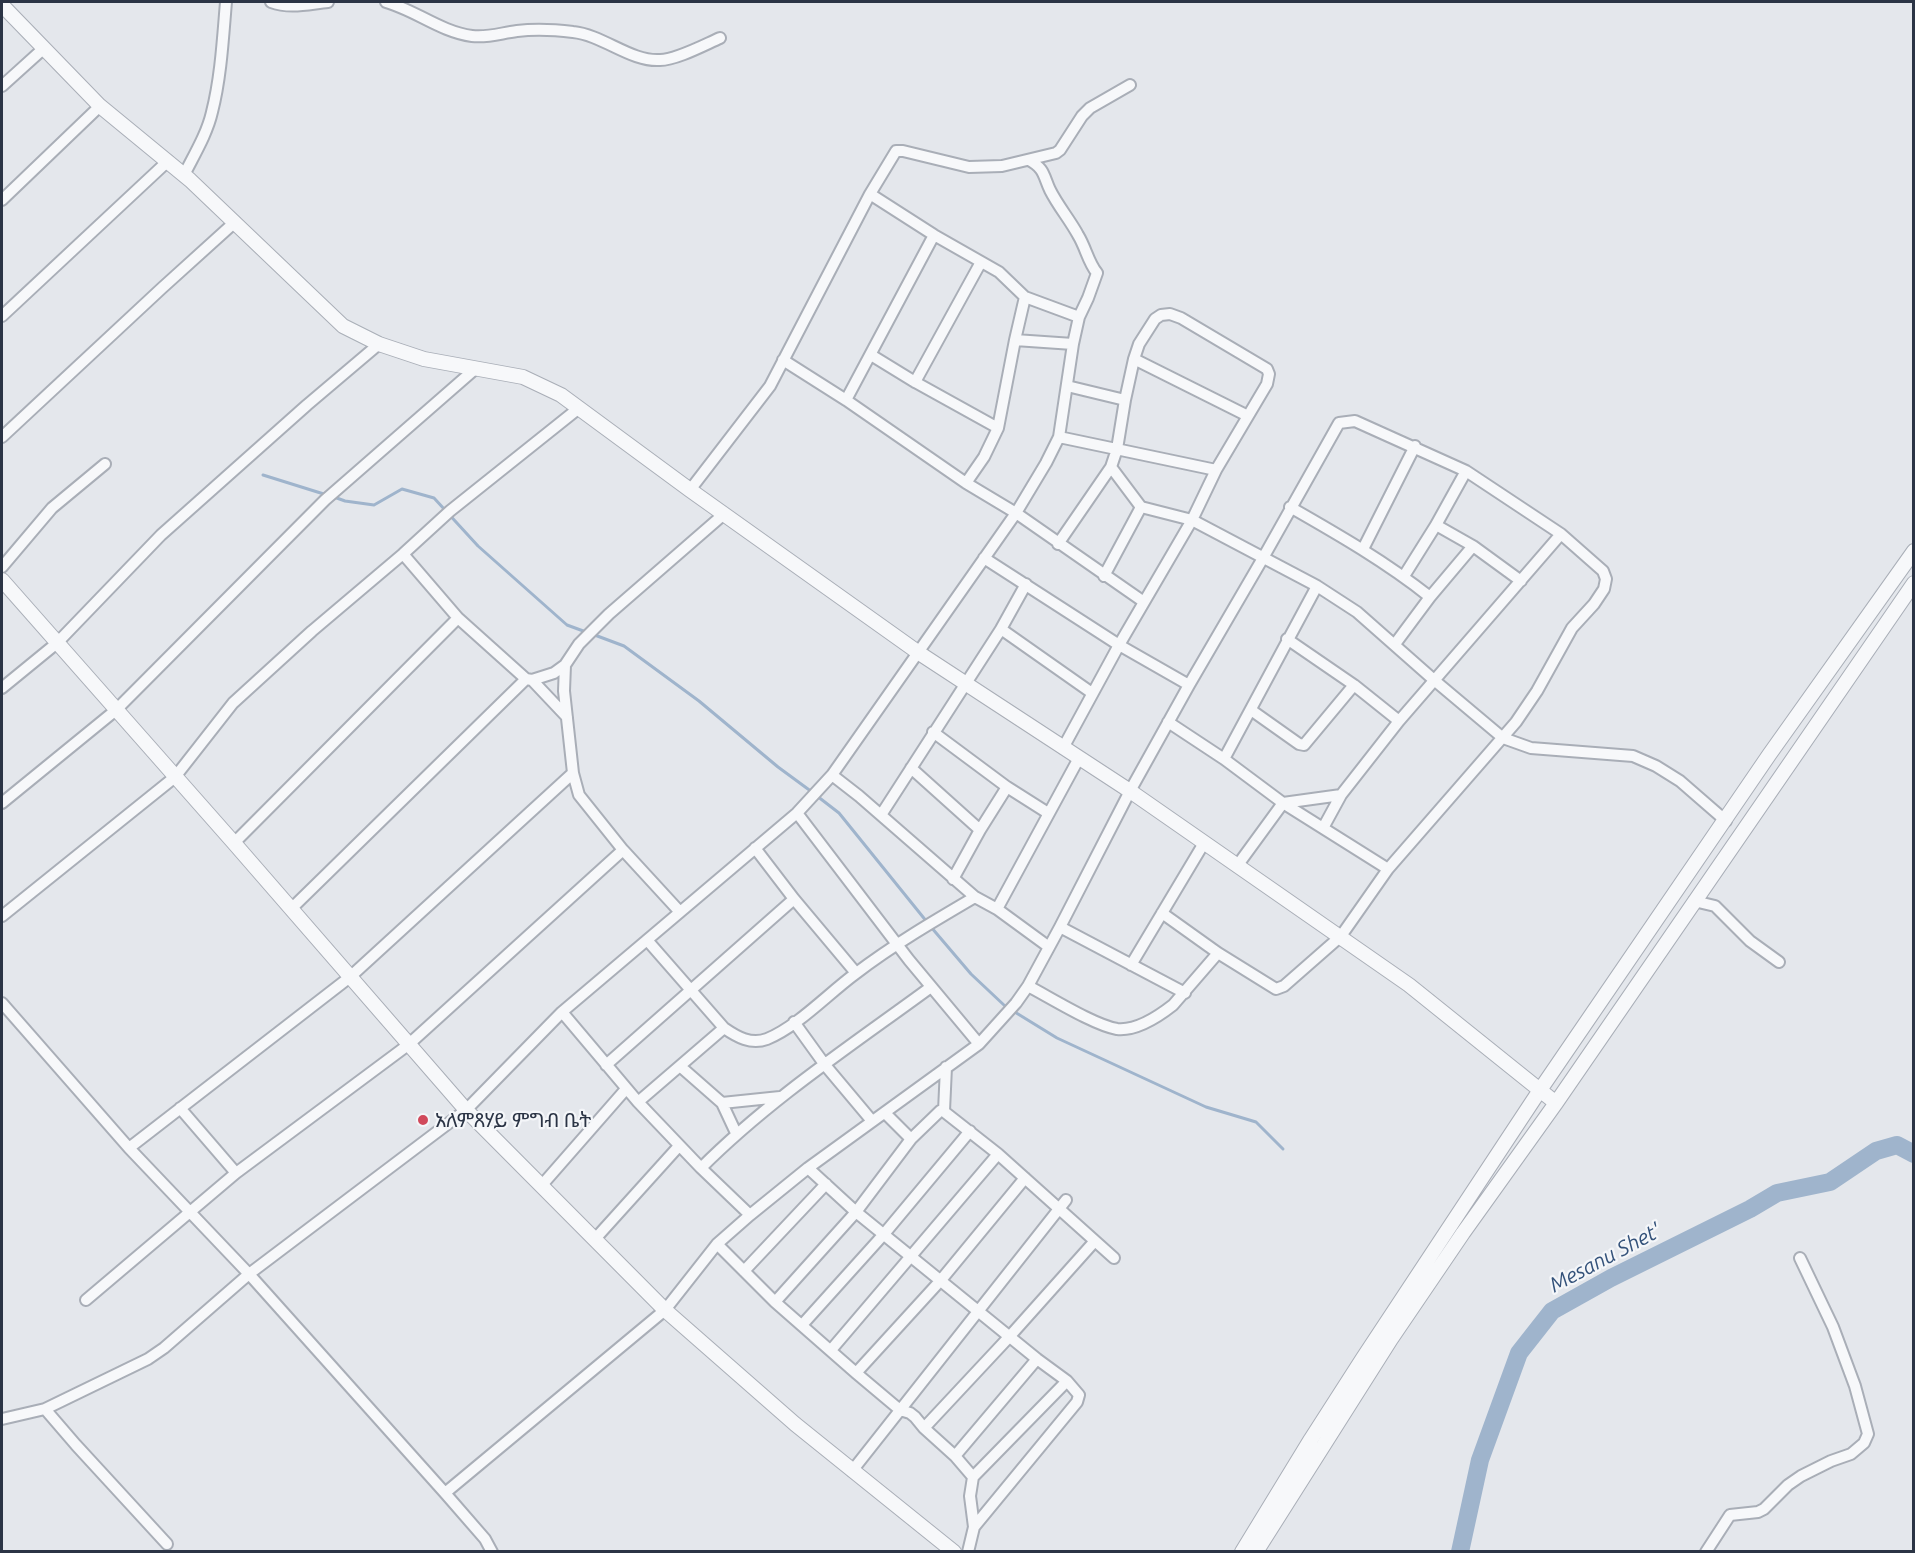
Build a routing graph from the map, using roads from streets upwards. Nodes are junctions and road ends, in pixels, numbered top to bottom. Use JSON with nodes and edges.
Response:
{"nodes":[{"id":1,"x":226,"y":2,"type":"edge"},
{"id":2,"x":271,"y":2,"type":"edge"},
{"id":3,"x":328,"y":2,"type":"edge"},
{"id":4,"x":386,"y":2,"type":"edge"},
{"id":5,"x":2,"y":4,"type":"edge"},
{"id":6,"x":720,"y":38,"type":"dead end"},
{"id":7,"x":43,"y":49,"type":"junction"},
{"id":8,"x":1130,"y":85,"type":"dead end"},
{"id":9,"x":2,"y":86,"type":"edge"},
{"id":10,"x":100,"y":106,"type":"junction"},
{"id":11,"x":1029,"y":160,"type":"junction"},
{"id":12,"x":168,"y":161,"type":"junction"},
{"id":13,"x":184,"y":175,"type":"junction"},
{"id":14,"x":870,"y":194,"type":"junction"},
{"id":15,"x":2,"y":200,"type":"edge"},
{"id":16,"x":235,"y":222,"type":"junction"},
{"id":17,"x":934,"y":235,"type":"junction"},
{"id":18,"x":981,"y":262,"type":"junction"},
{"id":19,"x":1025,"y":297,"type":"junction"},
{"id":20,"x":2,"y":316,"type":"edge"},
{"id":21,"x":1079,"y":317,"type":"junction"},
{"id":22,"x":1015,"y":340,"type":"junction"},
{"id":23,"x":379,"y":344,"type":"junction"},
{"id":24,"x":1073,"y":344,"type":"junction"},
{"id":25,"x":871,"y":354,"type":"junction"},
{"id":26,"x":1134,"y":359,"type":"junction"},
{"id":27,"x":783,"y":360,"type":"junction"},
{"id":28,"x":475,"y":369,"type":"junction"},
{"id":29,"x":915,"y":382,"type":"junction"},
{"id":30,"x":1067,"y":386,"type":"junction"},
{"id":31,"x":846,"y":400,"type":"junction"},
{"id":32,"x":1125,"y":400,"type":"junction"},
{"id":33,"x":579,"y":408,"type":"junction"},
{"id":34,"x":1248,"y":416,"type":"junction"},
{"id":35,"x":998,"y":428,"type":"junction"},
{"id":36,"x":2,"y":437,"type":"edge"},
{"id":37,"x":1059,"y":437,"type":"junction"},
{"id":38,"x":1415,"y":446,"type":"junction"},
{"id":39,"x":1117,"y":449,"type":"junction"},
{"id":40,"x":105,"y":464,"type":"dead end"},
{"id":41,"x":1111,"y":467,"type":"junction"},
{"id":42,"x":1216,"y":470,"type":"junction"},
{"id":43,"x":1466,"y":471,"type":"junction"},
{"id":44,"x":966,"y":483,"type":"junction"},
{"id":45,"x":690,"y":490,"type":"junction"},
{"id":46,"x":1141,"y":507,"type":"junction"},
{"id":47,"x":1290,"y":507,"type":"junction"},
{"id":48,"x":1016,"y":513,"type":"junction"},
{"id":49,"x":724,"y":514,"type":"junction"},
{"id":50,"x":1191,"y":520,"type":"junction"},
{"id":51,"x":1436,"y":525,"type":"junction"},
{"id":52,"x":1561,"y":534,"type":"junction"},
{"id":53,"x":1058,"y":544,"type":"junction"},
{"id":54,"x":1473,"y":546,"type":"junction"},
{"id":55,"x":1363,"y":549,"type":"junction"},
{"id":56,"x":1914,"y":551,"type":"edge"},
{"id":57,"x":403,"y":554,"type":"junction"},
{"id":58,"x":984,"y":558,"type":"junction"},
{"id":59,"x":1263,"y":558,"type":"junction"},
{"id":60,"x":2,"y":567,"type":"edge"},
{"id":61,"x":1104,"y":576,"type":"junction"},
{"id":62,"x":1404,"y":576,"type":"junction"},
{"id":63,"x":2,"y":580,"type":"edge"},
{"id":64,"x":1521,"y":580,"type":"junction"},
{"id":65,"x":1914,"y":583,"type":"edge"},
{"id":66,"x":1026,"y":584,"type":"junction"},
{"id":67,"x":1317,"y":586,"type":"junction"},
{"id":68,"x":1430,"y":597,"type":"junction"},
{"id":69,"x":1144,"y":602,"type":"junction"},
{"id":70,"x":458,"y":618,"type":"junction"},
{"id":71,"x":1001,"y":629,"type":"junction"},
{"id":72,"x":1287,"y":639,"type":"junction"},
{"id":73,"x":57,"y":643,"type":"junction"},
{"id":74,"x":1395,"y":644,"type":"junction"},
{"id":75,"x":1119,"y":645,"type":"junction"},
{"id":76,"x":919,"y":653,"type":"junction"},
{"id":77,"x":565,"y":665,"type":"junction"},
{"id":78,"x":529,"y":679,"type":"junction"},
{"id":79,"x":1434,"y":680,"type":"junction"},
{"id":80,"x":966,"y":682,"type":"junction"},
{"id":81,"x":1189,"y":685,"type":"junction"},
{"id":82,"x":1354,"y":685,"type":"junction"},
{"id":83,"x":2,"y":688,"type":"edge"},
{"id":84,"x":1092,"y":693,"type":"junction"},
{"id":85,"x":116,"y":710,"type":"junction"},
{"id":86,"x":1251,"y":710,"type":"junction"},
{"id":87,"x":567,"y":717,"type":"junction"},
{"id":88,"x":1399,"y":721,"type":"junction"},
{"id":89,"x":1168,"y":722,"type":"junction"},
{"id":90,"x":933,"y":732,"type":"junction"},
{"id":91,"x":1503,"y":738,"type":"junction"},
{"id":92,"x":1063,"y":748,"type":"junction"},
{"id":93,"x":1079,"y":758,"type":"junction"},
{"id":94,"x":1224,"y":759,"type":"junction"},
{"id":95,"x":911,"y":768,"type":"junction"},
{"id":96,"x":573,"y":773,"type":"junction"},
{"id":97,"x":832,"y":775,"type":"junction"},
{"id":98,"x":175,"y":777,"type":"junction"},
{"id":99,"x":1007,"y":787,"type":"junction"},
{"id":100,"x":1130,"y":791,"type":"junction"},
{"id":101,"x":1341,"y":795,"type":"junction"},
{"id":102,"x":2,"y":803,"type":"edge"},
{"id":103,"x":1283,"y":803,"type":"junction"},
{"id":104,"x":797,"y":813,"type":"junction"},
{"id":105,"x":1048,"y":813,"type":"junction"},
{"id":106,"x":881,"y":815,"type":"junction"},
{"id":107,"x":1726,"y":821,"type":"junction"},
{"id":108,"x":1323,"y":828,"type":"junction"},
{"id":109,"x":980,"y":830,"type":"junction"},
{"id":110,"x":234,"y":843,"type":"junction"},
{"id":111,"x":1204,"y":843,"type":"junction"},
{"id":112,"x":755,"y":848,"type":"junction"},
{"id":113,"x":623,"y":850,"type":"junction"},
{"id":114,"x":1237,"y":866,"type":"junction"},
{"id":115,"x":1388,"y":869,"type":"junction"},
{"id":116,"x":953,"y":879,"type":"junction"},
{"id":117,"x":975,"y":897,"type":"junction"},
{"id":118,"x":794,"y":899,"type":"junction"},
{"id":119,"x":1694,"y":901,"type":"junction"},
{"id":120,"x":291,"y":909,"type":"junction"},
{"id":121,"x":997,"y":909,"type":"junction"},
{"id":122,"x":680,"y":912,"type":"junction"},
{"id":123,"x":1162,"y":913,"type":"junction"},
{"id":124,"x":2,"y":916,"type":"edge"},
{"id":125,"x":1060,"y":927,"type":"junction"},
{"id":126,"x":1341,"y":936,"type":"junction"},
{"id":127,"x":647,"y":940,"type":"junction"},
{"id":128,"x":898,"y":944,"type":"junction"},
{"id":129,"x":1049,"y":947,"type":"junction"},
{"id":130,"x":1218,"y":953,"type":"junction"},
{"id":131,"x":1779,"y":962,"type":"dead end"},
{"id":132,"x":1131,"y":965,"type":"junction"},
{"id":133,"x":856,"y":973,"type":"junction"},
{"id":134,"x":350,"y":976,"type":"junction"},
{"id":135,"x":1028,"y":986,"type":"junction"},
{"id":136,"x":931,"y":987,"type":"junction"},
{"id":137,"x":691,"y":988,"type":"junction"},
{"id":138,"x":1185,"y":993,"type":"junction"},
{"id":139,"x":2,"y":1003,"type":"edge"},
{"id":140,"x":562,"y":1012,"type":"junction"},
{"id":141,"x":794,"y":1023,"type":"junction"},
{"id":142,"x":724,"y":1029,"type":"junction"},
{"id":143,"x":408,"y":1044,"type":"junction"},
{"id":144,"x":979,"y":1044,"type":"junction"},
{"id":145,"x":606,"y":1065,"type":"junction"},
{"id":146,"x":825,"y":1065,"type":"junction"},
{"id":147,"x":681,"y":1066,"type":"junction"},
{"id":148,"x":946,"y":1067,"type":"junction"},
{"id":149,"x":626,"y":1089,"type":"junction"},
{"id":150,"x":1540,"y":1090,"type":"junction"},
{"id":151,"x":780,"y":1097,"type":"junction"},
{"id":152,"x":638,"y":1102,"type":"junction"},
{"id":153,"x":722,"y":1103,"type":"junction"},
{"id":154,"x":1556,"y":1103,"type":"junction"},
{"id":155,"x":180,"y":1108,"type":"junction"},
{"id":156,"x":466,"y":1110,"type":"junction"},
{"id":157,"x":944,"y":1111,"type":"junction"},
{"id":158,"x":885,"y":1113,"type":"junction"},
{"id":159,"x":872,"y":1121,"type":"junction"},
{"id":160,"x":970,"y":1131,"type":"junction"},
{"id":161,"x":736,"y":1133,"type":"junction"},
{"id":162,"x":911,"y":1139,"type":"junction"},
{"id":163,"x":679,"y":1146,"type":"junction"},
{"id":164,"x":129,"y":1148,"type":"junction"},
{"id":165,"x":998,"y":1154,"type":"junction"},
{"id":166,"x":701,"y":1168,"type":"junction"},
{"id":167,"x":808,"y":1168,"type":"junction"},
{"id":168,"x":236,"y":1173,"type":"junction"},
{"id":169,"x":1025,"y":1178,"type":"junction"},
{"id":170,"x":826,"y":1184,"type":"junction"},
{"id":171,"x":542,"y":1185,"type":"junction"},
{"id":172,"x":1066,"y":1200,"type":"dead end"},
{"id":173,"x":1058,"y":1210,"type":"junction"},
{"id":174,"x":190,"y":1212,"type":"junction"},
{"id":175,"x":856,"y":1212,"type":"junction"},
{"id":176,"x":750,"y":1215,"type":"junction"},
{"id":177,"x":884,"y":1234,"type":"junction"},
{"id":178,"x":595,"y":1239,"type":"junction"},
{"id":179,"x":1094,"y":1242,"type":"junction"},
{"id":180,"x":717,"y":1244,"type":"junction"},
{"id":181,"x":910,"y":1255,"type":"junction"},
{"id":182,"x":1113,"y":1258,"type":"dead end"},
{"id":183,"x":1800,"y":1258,"type":"dead end"},
{"id":184,"x":744,"y":1271,"type":"junction"},
{"id":185,"x":249,"y":1274,"type":"junction"},
{"id":186,"x":941,"y":1280,"type":"junction"},
{"id":187,"x":86,"y":1300,"type":"dead end"},
{"id":188,"x":775,"y":1302,"type":"junction"},
{"id":189,"x":665,"y":1310,"type":"junction"},
{"id":190,"x":978,"y":1311,"type":"junction"},
{"id":191,"x":802,"y":1325,"type":"junction"},
{"id":192,"x":1010,"y":1336,"type":"junction"},
{"id":193,"x":831,"y":1350,"type":"junction"},
{"id":194,"x":1037,"y":1359,"type":"junction"},
{"id":195,"x":1369,"y":1361,"type":"junction"},
{"id":196,"x":856,"y":1373,"type":"junction"},
{"id":197,"x":1066,"y":1381,"type":"junction"},
{"id":198,"x":45,"y":1409,"type":"junction"},
{"id":199,"x":900,"y":1410,"type":"junction"},
{"id":200,"x":2,"y":1419,"type":"edge"},
{"id":201,"x":924,"y":1428,"type":"junction"},
{"id":202,"x":955,"y":1456,"type":"junction"},
{"id":203,"x":852,"y":1471,"type":"junction"},
{"id":204,"x":973,"y":1477,"type":"junction"},
{"id":205,"x":445,"y":1493,"type":"junction"},
{"id":206,"x":974,"y":1527,"type":"junction"},
{"id":207,"x":167,"y":1544,"type":"dead end"},
{"id":208,"x":492,"y":1551,"type":"edge"},
{"id":209,"x":954,"y":1551,"type":"edge"},
{"id":210,"x":969,"y":1551,"type":"edge"},
{"id":211,"x":1242,"y":1551,"type":"edge"},
{"id":212,"x":1257,"y":1551,"type":"edge"},
{"id":213,"x":1707,"y":1551,"type":"edge"}],
"edges":[{"from":1,"to":13,"type":"street"},
{"from":2,"to":3,"type":"street"},
{"from":4,"to":6,"type":"street"},
{"from":5,"to":7,"type":"street"},
{"from":7,"to":9,"type":"street"},
{"from":7,"to":10,"type":"street"},
{"from":8,"to":11,"type":"street"},
{"from":10,"to":12,"type":"street"},
{"from":10,"to":15,"type":"street"},
{"from":11,"to":14,"type":"street"},
{"from":11,"to":21,"type":"street"},
{"from":12,"to":13,"type":"street"},
{"from":12,"to":20,"type":"street"},
{"from":13,"to":16,"type":"street"},
{"from":14,"to":17,"type":"street"},
{"from":14,"to":27,"type":"street"},
{"from":16,"to":23,"type":"street"},
{"from":16,"to":36,"type":"street"},
{"from":17,"to":18,"type":"street"},
{"from":17,"to":25,"type":"street"},
{"from":18,"to":19,"type":"street"},
{"from":18,"to":29,"type":"street"},
{"from":19,"to":21,"type":"street"},
{"from":19,"to":22,"type":"street"},
{"from":21,"to":24,"type":"street"},
{"from":22,"to":24,"type":"street"},
{"from":22,"to":35,"type":"street"},
{"from":23,"to":28,"type":"street"},
{"from":23,"to":73,"type":"street"},
{"from":24,"to":30,"type":"street"},
{"from":25,"to":29,"type":"street"},
{"from":25,"to":31,"type":"street"},
{"from":26,"to":32,"type":"street"},
{"from":26,"to":34,"type":"street"},
{"from":26,"to":34,"type":"street"},
{"from":27,"to":31,"type":"street"},
{"from":27,"to":45,"type":"street"},
{"from":28,"to":33,"type":"street"},
{"from":28,"to":85,"type":"street"},
{"from":29,"to":35,"type":"street"},
{"from":30,"to":32,"type":"street"},
{"from":30,"to":37,"type":"street"},
{"from":31,"to":44,"type":"street"},
{"from":32,"to":39,"type":"street"},
{"from":33,"to":45,"type":"street"},
{"from":33,"to":57,"type":"street"},
{"from":34,"to":42,"type":"street"},
{"from":35,"to":44,"type":"street"},
{"from":37,"to":39,"type":"street"},
{"from":37,"to":48,"type":"street"},
{"from":38,"to":43,"type":"street"},
{"from":38,"to":47,"type":"street"},
{"from":38,"to":55,"type":"street"},
{"from":39,"to":41,"type":"street"},
{"from":39,"to":42,"type":"street"},
{"from":40,"to":60,"type":"street"},
{"from":41,"to":46,"type":"street"},
{"from":41,"to":53,"type":"street"},
{"from":42,"to":50,"type":"street"},
{"from":43,"to":51,"type":"street"},
{"from":43,"to":52,"type":"street"},
{"from":44,"to":48,"type":"street"},
{"from":45,"to":49,"type":"street"},
{"from":46,"to":50,"type":"street"},
{"from":46,"to":61,"type":"street"},
{"from":47,"to":55,"type":"street"},
{"from":47,"to":59,"type":"street"},
{"from":48,"to":53,"type":"street"},
{"from":48,"to":58,"type":"street"},
{"from":49,"to":76,"type":"street"},
{"from":49,"to":77,"type":"street"},
{"from":50,"to":59,"type":"street"},
{"from":50,"to":69,"type":"street"},
{"from":51,"to":54,"type":"street"},
{"from":51,"to":62,"type":"street"},
{"from":52,"to":64,"type":"street"},
{"from":52,"to":91,"type":"street"},
{"from":53,"to":61,"type":"street"},
{"from":54,"to":64,"type":"street"},
{"from":54,"to":68,"type":"street"},
{"from":55,"to":62,"type":"street"},
{"from":56,"to":107,"type":"street"},
{"from":57,"to":70,"type":"street"},
{"from":57,"to":98,"type":"street"},
{"from":58,"to":66,"type":"street"},
{"from":58,"to":76,"type":"street"},
{"from":59,"to":67,"type":"street"},
{"from":59,"to":81,"type":"street"},
{"from":61,"to":69,"type":"street"},
{"from":62,"to":68,"type":"street"},
{"from":63,"to":73,"type":"street"},
{"from":64,"to":79,"type":"street"},
{"from":65,"to":119,"type":"street"},
{"from":66,"to":71,"type":"street"},
{"from":66,"to":75,"type":"street"},
{"from":67,"to":72,"type":"street"},
{"from":67,"to":74,"type":"street"},
{"from":68,"to":74,"type":"street"},
{"from":69,"to":75,"type":"street"},
{"from":70,"to":78,"type":"street"},
{"from":70,"to":110,"type":"street"},
{"from":71,"to":80,"type":"street"},
{"from":71,"to":84,"type":"street"},
{"from":72,"to":82,"type":"street"},
{"from":72,"to":86,"type":"street"},
{"from":73,"to":83,"type":"street"},
{"from":73,"to":85,"type":"street"},
{"from":74,"to":79,"type":"street"},
{"from":75,"to":81,"type":"street"},
{"from":75,"to":84,"type":"street"},
{"from":76,"to":80,"type":"street"},
{"from":76,"to":97,"type":"street"},
{"from":77,"to":78,"type":"street"},
{"from":77,"to":87,"type":"street"},
{"from":78,"to":87,"type":"street"},
{"from":78,"to":120,"type":"street"},
{"from":79,"to":88,"type":"street"},
{"from":79,"to":91,"type":"street"},
{"from":80,"to":90,"type":"street"},
{"from":80,"to":92,"type":"street"},
{"from":81,"to":89,"type":"street"},
{"from":82,"to":86,"type":"street"},
{"from":82,"to":88,"type":"street"},
{"from":84,"to":92,"type":"street"},
{"from":85,"to":98,"type":"street"},
{"from":85,"to":102,"type":"street"},
{"from":86,"to":94,"type":"street"},
{"from":87,"to":96,"type":"street"},
{"from":88,"to":101,"type":"street"},
{"from":89,"to":94,"type":"street"},
{"from":89,"to":100,"type":"street"},
{"from":90,"to":95,"type":"street"},
{"from":90,"to":99,"type":"street"},
{"from":91,"to":107,"type":"street"},
{"from":91,"to":115,"type":"street"},
{"from":92,"to":93,"type":"street"},
{"from":93,"to":100,"type":"street"},
{"from":93,"to":105,"type":"street"},
{"from":94,"to":103,"type":"street"},
{"from":95,"to":106,"type":"street"},
{"from":95,"to":109,"type":"street"},
{"from":96,"to":113,"type":"street"},
{"from":96,"to":134,"type":"street"},
{"from":97,"to":104,"type":"street"},
{"from":97,"to":106,"type":"street"},
{"from":98,"to":110,"type":"street"},
{"from":98,"to":124,"type":"street"},
{"from":99,"to":105,"type":"street"},
{"from":99,"to":109,"type":"street"},
{"from":100,"to":111,"type":"street"},
{"from":100,"to":125,"type":"street"},
{"from":101,"to":103,"type":"street"},
{"from":101,"to":108,"type":"street"},
{"from":103,"to":108,"type":"street"},
{"from":103,"to":114,"type":"street"},
{"from":104,"to":112,"type":"street"},
{"from":104,"to":128,"type":"street"},
{"from":105,"to":121,"type":"street"},
{"from":106,"to":116,"type":"street"},
{"from":107,"to":150,"type":"street"},
{"from":108,"to":115,"type":"street"},
{"from":109,"to":116,"type":"street"},
{"from":110,"to":120,"type":"street"},
{"from":111,"to":114,"type":"street"},
{"from":111,"to":123,"type":"street"},
{"from":112,"to":118,"type":"street"},
{"from":112,"to":122,"type":"street"},
{"from":113,"to":122,"type":"street"},
{"from":113,"to":143,"type":"street"},
{"from":114,"to":126,"type":"street"},
{"from":115,"to":126,"type":"street"},
{"from":116,"to":117,"type":"street"},
{"from":117,"to":121,"type":"street"},
{"from":117,"to":128,"type":"street"},
{"from":118,"to":133,"type":"street"},
{"from":118,"to":137,"type":"street"},
{"from":119,"to":131,"type":"street"},
{"from":119,"to":154,"type":"street"},
{"from":120,"to":134,"type":"street"},
{"from":121,"to":129,"type":"street"},
{"from":122,"to":127,"type":"street"},
{"from":123,"to":130,"type":"street"},
{"from":123,"to":132,"type":"street"},
{"from":125,"to":129,"type":"street"},
{"from":125,"to":132,"type":"street"},
{"from":126,"to":130,"type":"street"},
{"from":126,"to":150,"type":"street"},
{"from":127,"to":137,"type":"street"},
{"from":127,"to":140,"type":"street"},
{"from":128,"to":133,"type":"street"},
{"from":128,"to":136,"type":"street"},
{"from":129,"to":135,"type":"street"},
{"from":130,"to":138,"type":"street"},
{"from":132,"to":138,"type":"street"},
{"from":133,"to":141,"type":"street"},
{"from":134,"to":143,"type":"street"},
{"from":134,"to":155,"type":"street"},
{"from":135,"to":138,"type":"street"},
{"from":135,"to":144,"type":"street"},
{"from":136,"to":144,"type":"street"},
{"from":136,"to":146,"type":"street"},
{"from":137,"to":142,"type":"street"},
{"from":137,"to":145,"type":"street"},
{"from":139,"to":164,"type":"street"},
{"from":140,"to":145,"type":"street"},
{"from":140,"to":156,"type":"street"},
{"from":141,"to":142,"type":"street"},
{"from":141,"to":146,"type":"street"},
{"from":142,"to":147,"type":"street"},
{"from":143,"to":156,"type":"street"},
{"from":143,"to":168,"type":"street"},
{"from":144,"to":148,"type":"street"},
{"from":145,"to":149,"type":"street"},
{"from":146,"to":151,"type":"street"},
{"from":146,"to":159,"type":"street"},
{"from":147,"to":152,"type":"street"},
{"from":147,"to":153,"type":"street"},
{"from":148,"to":157,"type":"street"},
{"from":148,"to":158,"type":"street"},
{"from":149,"to":152,"type":"street"},
{"from":149,"to":171,"type":"street"},
{"from":150,"to":154,"type":"street"},
{"from":150,"to":195,"type":"street"},
{"from":151,"to":153,"type":"street"},
{"from":151,"to":161,"type":"street"},
{"from":152,"to":163,"type":"street"},
{"from":153,"to":161,"type":"street"},
{"from":154,"to":195,"type":"street"},
{"from":155,"to":164,"type":"street"},
{"from":155,"to":168,"type":"street"},
{"from":156,"to":171,"type":"street"},
{"from":156,"to":185,"type":"street"},
{"from":157,"to":160,"type":"street"},
{"from":157,"to":162,"type":"street"},
{"from":158,"to":159,"type":"street"},
{"from":158,"to":162,"type":"street"},
{"from":159,"to":167,"type":"street"},
{"from":160,"to":165,"type":"street"},
{"from":160,"to":177,"type":"street"},
{"from":161,"to":166,"type":"street"},
{"from":162,"to":175,"type":"street"},
{"from":163,"to":166,"type":"street"},
{"from":163,"to":178,"type":"street"},
{"from":164,"to":174,"type":"street"},
{"from":165,"to":169,"type":"street"},
{"from":165,"to":181,"type":"street"},
{"from":166,"to":176,"type":"street"},
{"from":167,"to":170,"type":"street"},
{"from":167,"to":176,"type":"street"},
{"from":168,"to":174,"type":"street"},
{"from":169,"to":173,"type":"street"},
{"from":169,"to":186,"type":"street"},
{"from":170,"to":175,"type":"street"},
{"from":170,"to":184,"type":"street"},
{"from":171,"to":178,"type":"street"},
{"from":172,"to":173,"type":"street"},
{"from":173,"to":179,"type":"street"},
{"from":173,"to":190,"type":"street"},
{"from":174,"to":185,"type":"street"},
{"from":174,"to":187,"type":"street"},
{"from":175,"to":177,"type":"street"},
{"from":175,"to":188,"type":"street"},
{"from":176,"to":180,"type":"street"},
{"from":177,"to":181,"type":"street"},
{"from":177,"to":191,"type":"street"},
{"from":178,"to":189,"type":"street"},
{"from":179,"to":182,"type":"street"},
{"from":179,"to":192,"type":"street"},
{"from":180,"to":184,"type":"street"},
{"from":180,"to":189,"type":"street"},
{"from":181,"to":186,"type":"street"},
{"from":181,"to":193,"type":"street"},
{"from":183,"to":213,"type":"street"},
{"from":184,"to":188,"type":"street"},
{"from":185,"to":198,"type":"street"},
{"from":185,"to":205,"type":"street"},
{"from":186,"to":190,"type":"street"},
{"from":186,"to":196,"type":"street"},
{"from":188,"to":191,"type":"street"},
{"from":189,"to":203,"type":"street"},
{"from":189,"to":205,"type":"street"},
{"from":190,"to":192,"type":"street"},
{"from":190,"to":199,"type":"street"},
{"from":191,"to":193,"type":"street"},
{"from":192,"to":194,"type":"street"},
{"from":192,"to":201,"type":"street"},
{"from":193,"to":196,"type":"street"},
{"from":194,"to":197,"type":"street"},
{"from":194,"to":202,"type":"street"},
{"from":195,"to":211,"type":"street"},
{"from":195,"to":212,"type":"street"},
{"from":196,"to":199,"type":"street"},
{"from":197,"to":204,"type":"street"},
{"from":197,"to":206,"type":"street"},
{"from":198,"to":200,"type":"street"},
{"from":198,"to":207,"type":"street"},
{"from":199,"to":201,"type":"street"},
{"from":199,"to":203,"type":"street"},
{"from":201,"to":202,"type":"street"},
{"from":202,"to":204,"type":"street"},
{"from":203,"to":209,"type":"street"},
{"from":204,"to":206,"type":"street"},
{"from":205,"to":208,"type":"street"},
{"from":206,"to":210,"type":"street"}]}
